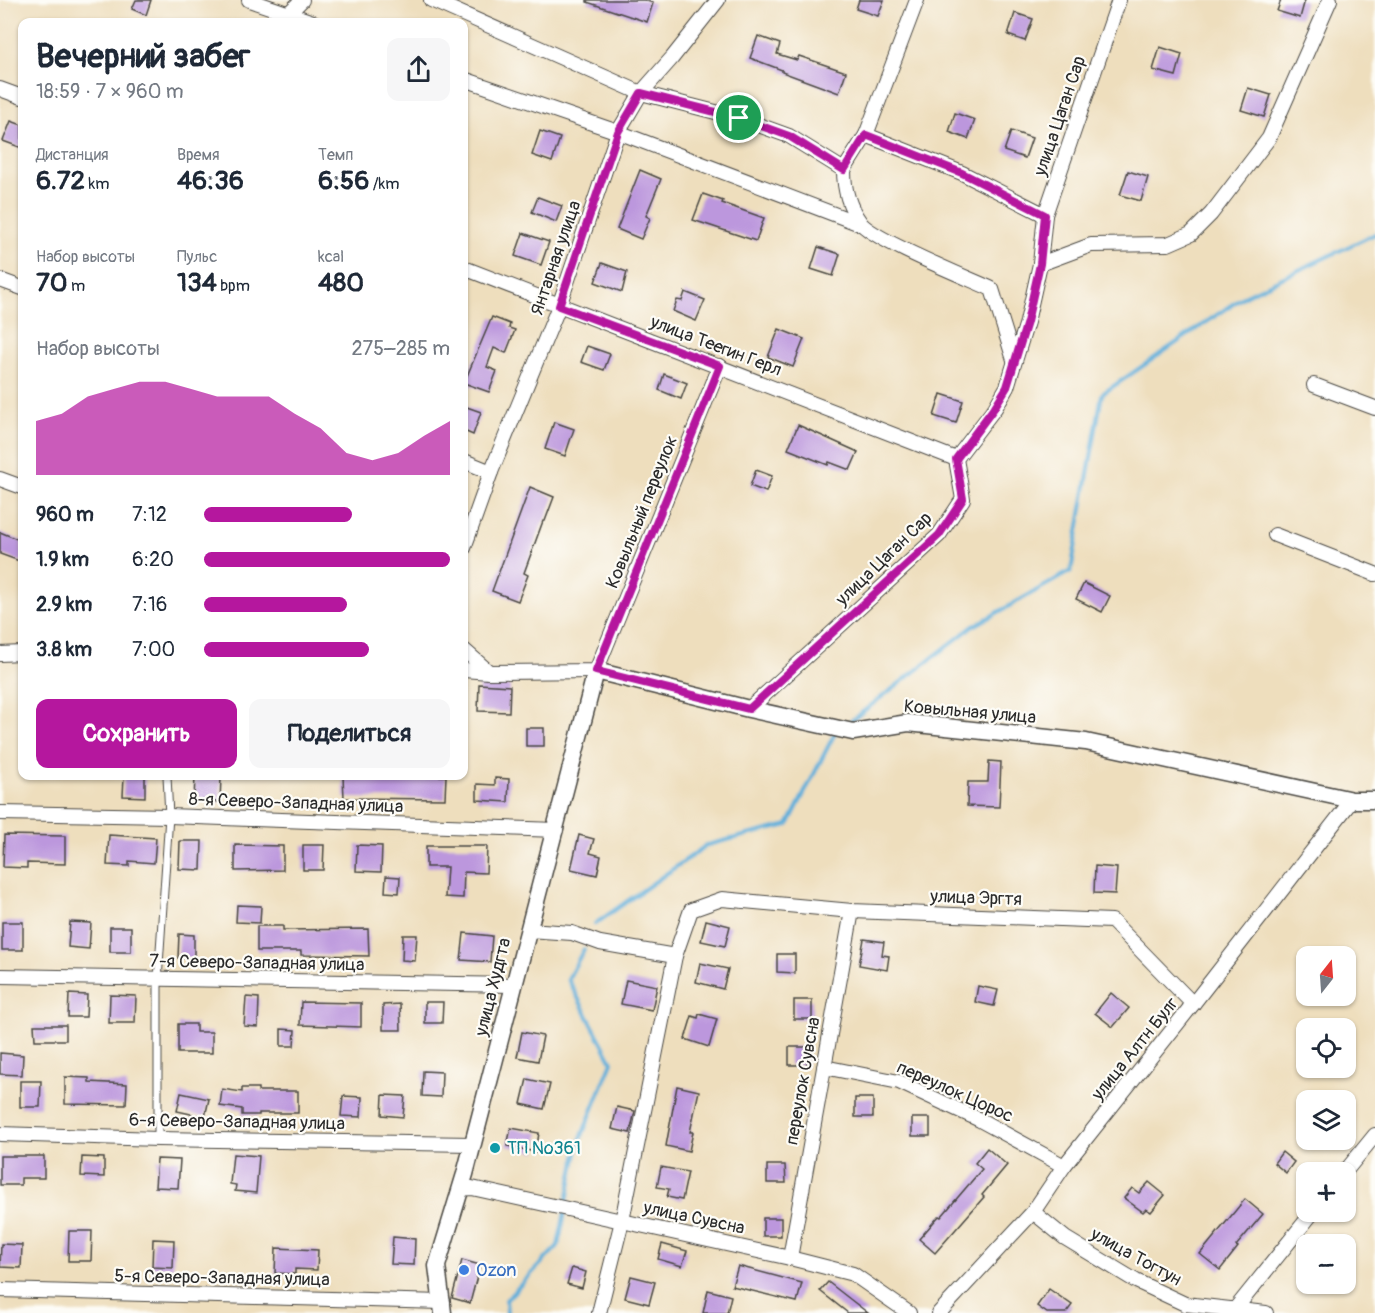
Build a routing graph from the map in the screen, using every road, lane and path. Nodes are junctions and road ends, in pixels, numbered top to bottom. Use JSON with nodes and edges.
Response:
{"nodes":[{"id":1,"x":249,"y":0,"type":"edge"},
{"id":2,"x":302,"y":0,"type":"edge"},
{"id":3,"x":431,"y":0,"type":"edge"},
{"id":4,"x":718,"y":0,"type":"edge"},
{"id":5,"x":917,"y":0,"type":"edge"},
{"id":6,"x":1119,"y":0,"type":"edge"},
{"id":7,"x":1330,"y":0,"type":"edge"},
{"id":8,"x":289,"y":13,"type":"junction"},
{"id":9,"x":302,"y":18,"type":"edge"},
{"id":10,"x":468,"y":80,"type":"edge"},
{"id":11,"x":0,"y":89,"type":"edge"},
{"id":12,"x":641,"y":93,"type":"junction"},
{"id":13,"x":18,"y":96,"type":"edge"},
{"id":14,"x":618,"y":132,"type":"junction"},
{"id":15,"x":866,"y":135,"type":"junction"},
{"id":16,"x":844,"y":170,"type":"junction"},
{"id":17,"x":1045,"y":215,"type":"junction"},
{"id":18,"x":860,"y":224,"type":"junction"},
{"id":19,"x":1040,"y":264,"type":"junction"},
{"id":20,"x":468,"y":270,"type":"edge"},
{"id":21,"x":0,"y":279,"type":"edge"},
{"id":22,"x":18,"y":286,"type":"edge"},
{"id":23,"x":559,"y":306,"type":"junction"},
{"id":24,"x":1014,"y":360,"type":"junction"},
{"id":25,"x":720,"y":366,"type":"junction"},
{"id":26,"x":1314,"y":385,"type":"dead end"},
{"id":27,"x":1375,"y":408,"type":"edge"},
{"id":28,"x":956,"y":459,"type":"junction"},
{"id":29,"x":468,"y":463,"type":"edge"},
{"id":30,"x":491,"y":472,"type":"junction"},
{"id":31,"x":0,"y":479,"type":"edge"},
{"id":32,"x":18,"y":486,"type":"edge"},
{"id":33,"x":1275,"y":535,"type":"dead end"},
{"id":34,"x":468,"y":537,"type":"edge"},
{"id":35,"x":1375,"y":574,"type":"edge"},
{"id":36,"x":0,"y":654,"type":"edge"},
{"id":37,"x":18,"y":654,"type":"edge"},
{"id":38,"x":468,"y":654,"type":"edge"},
{"id":39,"x":468,"y":670,"type":"edge"},
{"id":40,"x":596,"y":671,"type":"junction"},
{"id":41,"x":489,"y":672,"type":"junction"},
{"id":42,"x":749,"y":709,"type":"junction"},
{"id":43,"x":167,"y":780,"type":"edge"},
{"id":44,"x":1352,"y":800,"type":"junction"},
{"id":45,"x":1375,"y":800,"type":"edge"},
{"id":46,"x":0,"y":813,"type":"edge"},
{"id":47,"x":169,"y":816,"type":"junction"},
{"id":48,"x":556,"y":830,"type":"junction"},
{"id":49,"x":852,"y":911,"type":"junction"},
{"id":50,"x":528,"y":930,"type":"junction"},
{"id":51,"x":675,"y":956,"type":"junction"},
{"id":52,"x":0,"y":976,"type":"edge"},
{"id":53,"x":158,"y":980,"type":"junction"},
{"id":54,"x":514,"y":985,"type":"junction"},
{"id":55,"x":1194,"y":1004,"type":"junction"},
{"id":56,"x":824,"y":1067,"type":"junction"},
{"id":57,"x":0,"y":1134,"type":"edge"},
{"id":58,"x":1375,"y":1135,"type":"edge"},
{"id":59,"x":158,"y":1139,"type":"junction"},
{"id":60,"x":473,"y":1144,"type":"junction"},
{"id":61,"x":1353,"y":1162,"type":"edge"},
{"id":62,"x":1064,"y":1166,"type":"junction"},
{"id":63,"x":460,"y":1189,"type":"junction"},
{"id":64,"x":1033,"y":1212,"type":"junction"},
{"id":65,"x":622,"y":1221,"type":"junction"},
{"id":66,"x":1305,"y":1222,"type":"edge"},
{"id":67,"x":790,"y":1257,"type":"junction"},
{"id":68,"x":0,"y":1290,"type":"edge"},
{"id":69,"x":443,"y":1307,"type":"edge"},
{"id":70,"x":1236,"y":1308,"type":"junction"},
{"id":71,"x":599,"y":1313,"type":"edge"},
{"id":72,"x":909,"y":1313,"type":"edge"},
{"id":73,"x":939,"y":1313,"type":"edge"},
{"id":74,"x":1266,"y":1313,"type":"edge"}],
"edges":[{"from":1,"to":8,"type":"street"},
{"from":2,"to":8,"type":"street"},
{"from":3,"to":12,"type":"street"},
{"from":4,"to":12,"type":"street","name":"Янтарная улица"},
{"from":5,"to":15,"type":"street"},
{"from":6,"to":17,"type":"street","name":"улица Цаган Сар"},
{"from":7,"to":19,"type":"street"},
{"from":8,"to":9,"type":"street"},
{"from":10,"to":14,"type":"street"},
{"from":11,"to":13,"type":"street"},
{"from":12,"to":14,"type":"street","name":"Янтарная улица"},
{"from":12,"to":16,"type":"street"},
{"from":14,"to":18,"type":"street"},
{"from":14,"to":23,"type":"street","name":"Янтарная улица"},
{"from":15,"to":16,"type":"street"},
{"from":15,"to":17,"type":"street"},
{"from":16,"to":18,"type":"street"},
{"from":17,"to":19,"type":"street","name":"улица Цаган Сар"},
{"from":18,"to":24,"type":"street"},
{"from":19,"to":24,"type":"street","name":"улица Цаган Сар"},
{"from":20,"to":23,"type":"street","name":"улица Теегин Герл"},
{"from":21,"to":22,"type":"street"},
{"from":23,"to":25,"type":"street","name":"улица Теегин Герл"},
{"from":23,"to":30,"type":"street","name":"Янтарная улица"},
{"from":24,"to":28,"type":"street","name":"улица Цаган Сар"},
{"from":25,"to":28,"type":"street","name":"улица Теегин Герл"},
{"from":25,"to":40,"type":"street","name":"Ковыльный переулок"},
{"from":26,"to":27,"type":"street"},
{"from":28,"to":42,"type":"street","name":"улица Цаган Сар"},
{"from":29,"to":30,"type":"street"},
{"from":30,"to":34,"type":"street","name":"Янтарная улица"},
{"from":31,"to":32,"type":"street"},
{"from":33,"to":35,"type":"street"},
{"from":36,"to":37,"type":"street"},
{"from":38,"to":41,"type":"street"},
{"from":39,"to":41,"type":"street","name":"Ковыльная улица"},
{"from":40,"to":41,"type":"street","name":"Ковыльная улица"},
{"from":40,"to":42,"type":"street","name":"Ковыльная улица"},
{"from":40,"to":48,"type":"street","name":"улица Худгта"},
{"from":42,"to":44,"type":"street","name":"Ковыльная улица"},
{"from":43,"to":47,"type":"lane"},
{"from":44,"to":45,"type":"street","name":"Ковыльная улица"},
{"from":44,"to":55,"type":"street","name":"улица Алтн Булг"},
{"from":46,"to":47,"type":"street","name":"8-я Северо-Западная улица"},
{"from":47,"to":48,"type":"street","name":"8-я Северо-Западная улица"},
{"from":47,"to":53,"type":"lane"},
{"from":48,"to":50,"type":"street","name":"улица Худгта"},
{"from":49,"to":51,"type":"street","name":"улица Эргтя"},
{"from":49,"to":55,"type":"street","name":"улица Эргтя"},
{"from":49,"to":56,"type":"street","name":"переулок Сувсна"},
{"from":50,"to":51,"type":"street"},
{"from":50,"to":54,"type":"street","name":"улица Худгта"},
{"from":51,"to":65,"type":"street"},
{"from":52,"to":53,"type":"street","name":"7-я Северо-Западная улица"},
{"from":53,"to":54,"type":"street","name":"7-я Северо-Западная улица"},
{"from":53,"to":59,"type":"lane"},
{"from":54,"to":60,"type":"street","name":"улица Худгта"},
{"from":55,"to":62,"type":"street","name":"улица Алтн Булг"},
{"from":56,"to":62,"type":"street","name":"переулок Цорос"},
{"from":56,"to":67,"type":"street","name":"переулок Сувсна"},
{"from":57,"to":59,"type":"street","name":"6-я Северо-Западная улица"},
{"from":58,"to":61,"type":"street"},
{"from":59,"to":60,"type":"street","name":"6-я Северо-Западная улица"},
{"from":60,"to":63,"type":"street","name":"улица Худгта"},
{"from":62,"to":64,"type":"street","name":"улица Алтн Булг"},
{"from":63,"to":65,"type":"street","name":"улица Сувсна"},
{"from":63,"to":69,"type":"street","name":"улица Худгта"},
{"from":64,"to":70,"type":"street","name":"улица Тогтун"},
{"from":64,"to":73,"type":"street","name":"улица Алтн Булг"},
{"from":65,"to":67,"type":"street","name":"улица Сувсна"},
{"from":65,"to":71,"type":"street"},
{"from":66,"to":70,"type":"street"},
{"from":67,"to":72,"type":"street","name":"улица Сувсна"},
{"from":68,"to":69,"type":"street","name":"5-я Северо-Западная улица"},
{"from":70,"to":74,"type":"street","name":"улица Тогтун"}]}
